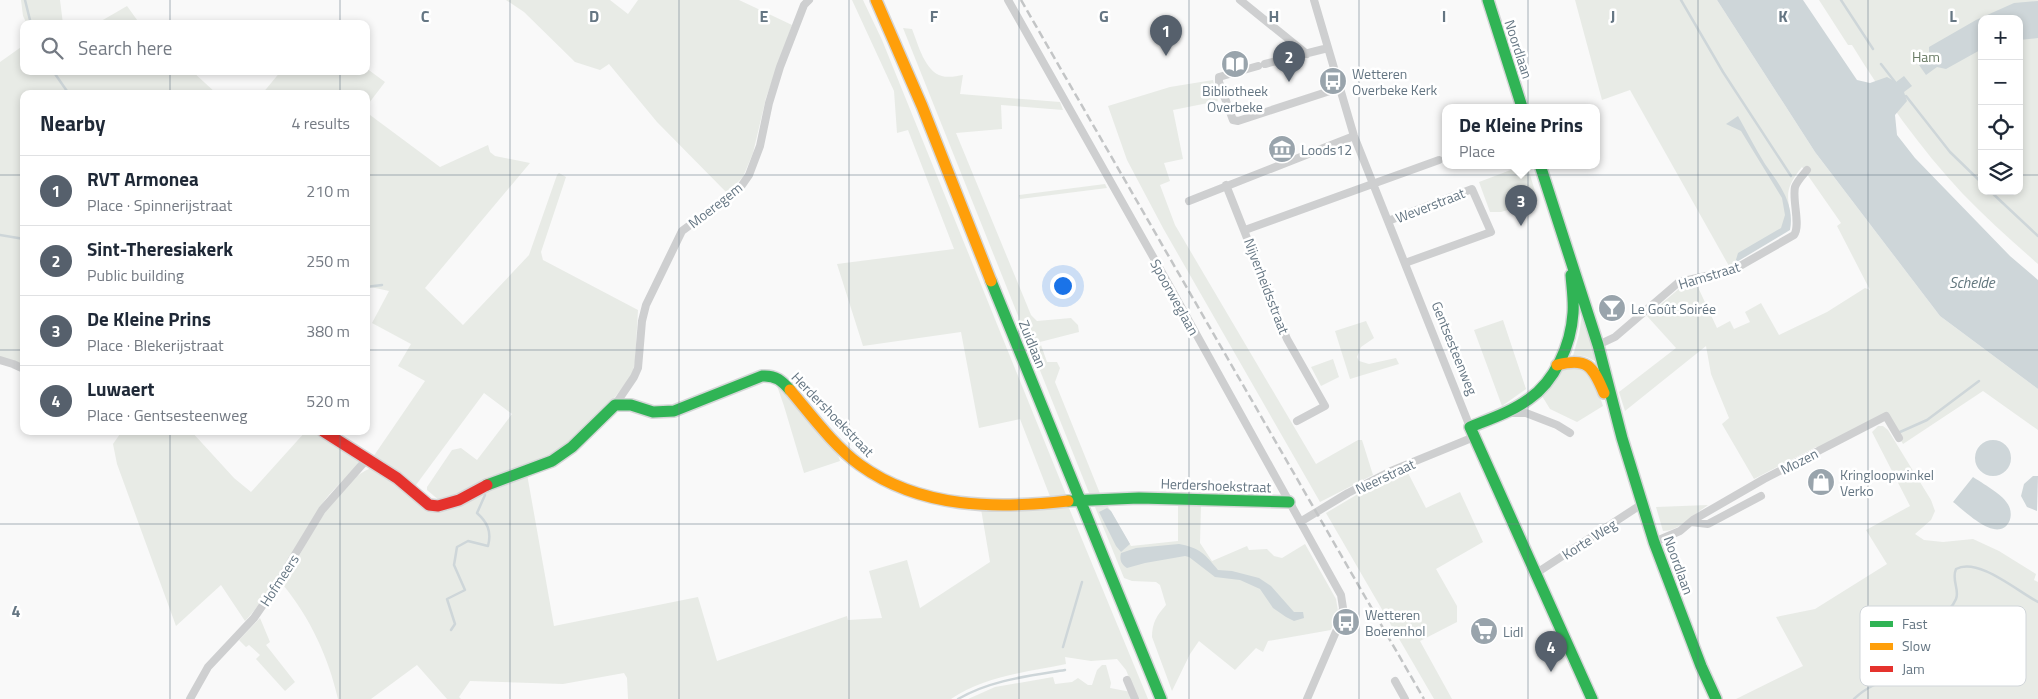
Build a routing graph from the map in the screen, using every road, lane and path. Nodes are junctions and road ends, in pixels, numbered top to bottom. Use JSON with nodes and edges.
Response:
{"nodes":[{"id":1,"x":809,"y":0,"type":"edge"},
{"id":2,"x":876,"y":0,"type":"edge"},
{"id":3,"x":1008,"y":0,"type":"edge"},
{"id":4,"x":1240,"y":0,"type":"edge"},
{"id":5,"x":1314,"y":0,"type":"edge"},
{"id":6,"x":1488,"y":0,"type":"edge"},
{"id":7,"x":1328,"y":48,"type":"junction"},
{"id":8,"x":1306,"y":54,"type":"junction"},
{"id":9,"x":1339,"y":88,"type":"junction"},
{"id":10,"x":1521,"y":104,"type":"edge"},
{"id":11,"x":1354,"y":136,"type":"junction"},
{"id":12,"x":1439,"y":160,"type":"dead end"},
{"id":13,"x":1541,"y":169,"type":"edge"},
{"id":14,"x":1807,"y":170,"type":"dead end"},
{"id":15,"x":1372,"y":183,"type":"junction"},
{"id":16,"x":1226,"y":185,"type":"junction"},
{"id":17,"x":1189,"y":201,"type":"dead end"},
{"id":18,"x":1388,"y":221,"type":"junction"},
{"id":19,"x":1245,"y":230,"type":"junction"},
{"id":20,"x":1570,"y":260,"type":"junction"},
{"id":21,"x":1405,"y":263,"type":"junction"},
{"id":22,"x":1598,"y":345,"type":"junction"},
{"id":23,"x":0,"y":360,"type":"edge"},
{"id":24,"x":1557,"y":365,"type":"junction"},
{"id":25,"x":20,"y":367,"type":"edge"},
{"id":26,"x":615,"y":405,"type":"junction"},
{"id":27,"x":1502,"y":413,"type":"junction"},
{"id":28,"x":1297,"y":422,"type":"dead end"},
{"id":29,"x":1472,"y":432,"type":"junction"},
{"id":30,"x":1570,"y":433,"type":"dead end"},
{"id":31,"x":329,"y":435,"type":"edge"},
{"id":32,"x":1622,"y":438,"type":"junction"},
{"id":33,"x":1900,"y":438,"type":"dead end"},
{"id":34,"x":367,"y":459,"type":"junction"},
{"id":35,"x":1761,"y":496,"type":"dead end"},
{"id":36,"x":1080,"y":499,"type":"junction"},
{"id":37,"x":1289,"y":502,"type":"junction"},
{"id":38,"x":1642,"y":504,"type":"junction"},
{"id":39,"x":1300,"y":522,"type":"junction"},
{"id":40,"x":1691,"y":522,"type":"junction"},
{"id":41,"x":1654,"y":542,"type":"junction"},
{"id":42,"x":1535,"y":574,"type":"junction"},
{"id":43,"x":1127,"y":680,"type":"dead end"},
{"id":44,"x":1395,"y":681,"type":"dead end"},
{"id":45,"x":190,"y":699,"type":"edge"},
{"id":46,"x":1135,"y":699,"type":"edge"},
{"id":47,"x":1161,"y":699,"type":"edge"},
{"id":48,"x":1307,"y":699,"type":"edge"},
{"id":49,"x":1405,"y":699,"type":"edge"},
{"id":50,"x":1592,"y":699,"type":"edge"},
{"id":51,"x":1716,"y":699,"type":"edge"}],
"edges":[{"from":1,"to":26,"type":"street","name":"Moeregem"},
{"from":2,"to":36,"type":"street","name":"Zuidlaan"},
{"from":3,"to":37,"type":"street","name":"Spoorweglaan"},
{"from":4,"to":8,"type":"street"},
{"from":5,"to":7,"type":"street","name":"Gentsesteenweg"},
{"from":6,"to":10,"type":"street","name":"Noordlaan"},
{"from":7,"to":8,"type":"street"},
{"from":7,"to":9,"type":"street","name":"Gentsesteenweg"},
{"from":8,"to":9,"type":"street"},
{"from":9,"to":11,"type":"street","name":"Gentsesteenweg"},
{"from":11,"to":15,"type":"street","name":"Gentsesteenweg"},
{"from":11,"to":16,"type":"street"},
{"from":12,"to":15,"type":"street","name":"Nijverheidsstraat"},
{"from":13,"to":20,"type":"street","name":"Noordlaan"},
{"from":14,"to":22,"type":"street","name":"Hamstraat"},
{"from":15,"to":18,"type":"street","name":"Gentsesteenweg"},
{"from":15,"to":19,"type":"street","name":"Nijverheidsstraat"},
{"from":16,"to":17,"type":"street"},
{"from":16,"to":19,"type":"street"},
{"from":18,"to":21,"type":"street","name":"Gentsesteenweg"},
{"from":18,"to":21,"type":"street","name":"Weverstraat"},
{"from":19,"to":28,"type":"street","name":"Nijverheidsstraat"},
{"from":20,"to":22,"type":"street","name":"Noordlaan"},
{"from":20,"to":24,"type":"street","name":"Noordlaan"},
{"from":21,"to":29,"type":"street","name":"Gentsesteenweg"},
{"from":22,"to":32,"type":"street","name":"Noordlaan"},
{"from":23,"to":25,"type":"street"},
{"from":24,"to":27,"type":"street","name":"Noordlaan"},
{"from":24,"to":32,"type":"street","name":"Noordlaan"},
{"from":26,"to":34,"type":"street"},
{"from":26,"to":36,"type":"street","name":"Herdershoekstraat"},
{"from":27,"to":29,"type":"street","name":"Noordlaan"},
{"from":27,"to":30,"type":"street"},
{"from":29,"to":39,"type":"street","name":"Neerstraat"},
{"from":29,"to":42,"type":"street","name":"Gentsesteenweg"},
{"from":31,"to":34,"type":"street"},
{"from":32,"to":38,"type":"street","name":"Noordlaan"},
{"from":33,"to":40,"type":"street","name":"Mozen"},
{"from":34,"to":45,"type":"street","name":"Hofmeers"},
{"from":35,"to":40,"type":"street","name":"Mozen"},
{"from":36,"to":37,"type":"street","name":"Herdershoekstraat"},
{"from":36,"to":47,"type":"street","name":"Zuidlaan"},
{"from":37,"to":39,"type":"street","name":"Spoorweglaan"},
{"from":38,"to":41,"type":"street","name":"Noordlaan"},
{"from":38,"to":42,"type":"street","name":"Korte Weg"},
{"from":39,"to":48,"type":"street","name":"Spoorweglaan"},
{"from":40,"to":41,"type":"street","name":"Mozen"},
{"from":41,"to":51,"type":"street","name":"Noordlaan"},
{"from":42,"to":50,"type":"street","name":"Gentsesteenweg"},
{"from":43,"to":46,"type":"street"},
{"from":44,"to":49,"type":"street"}]}
